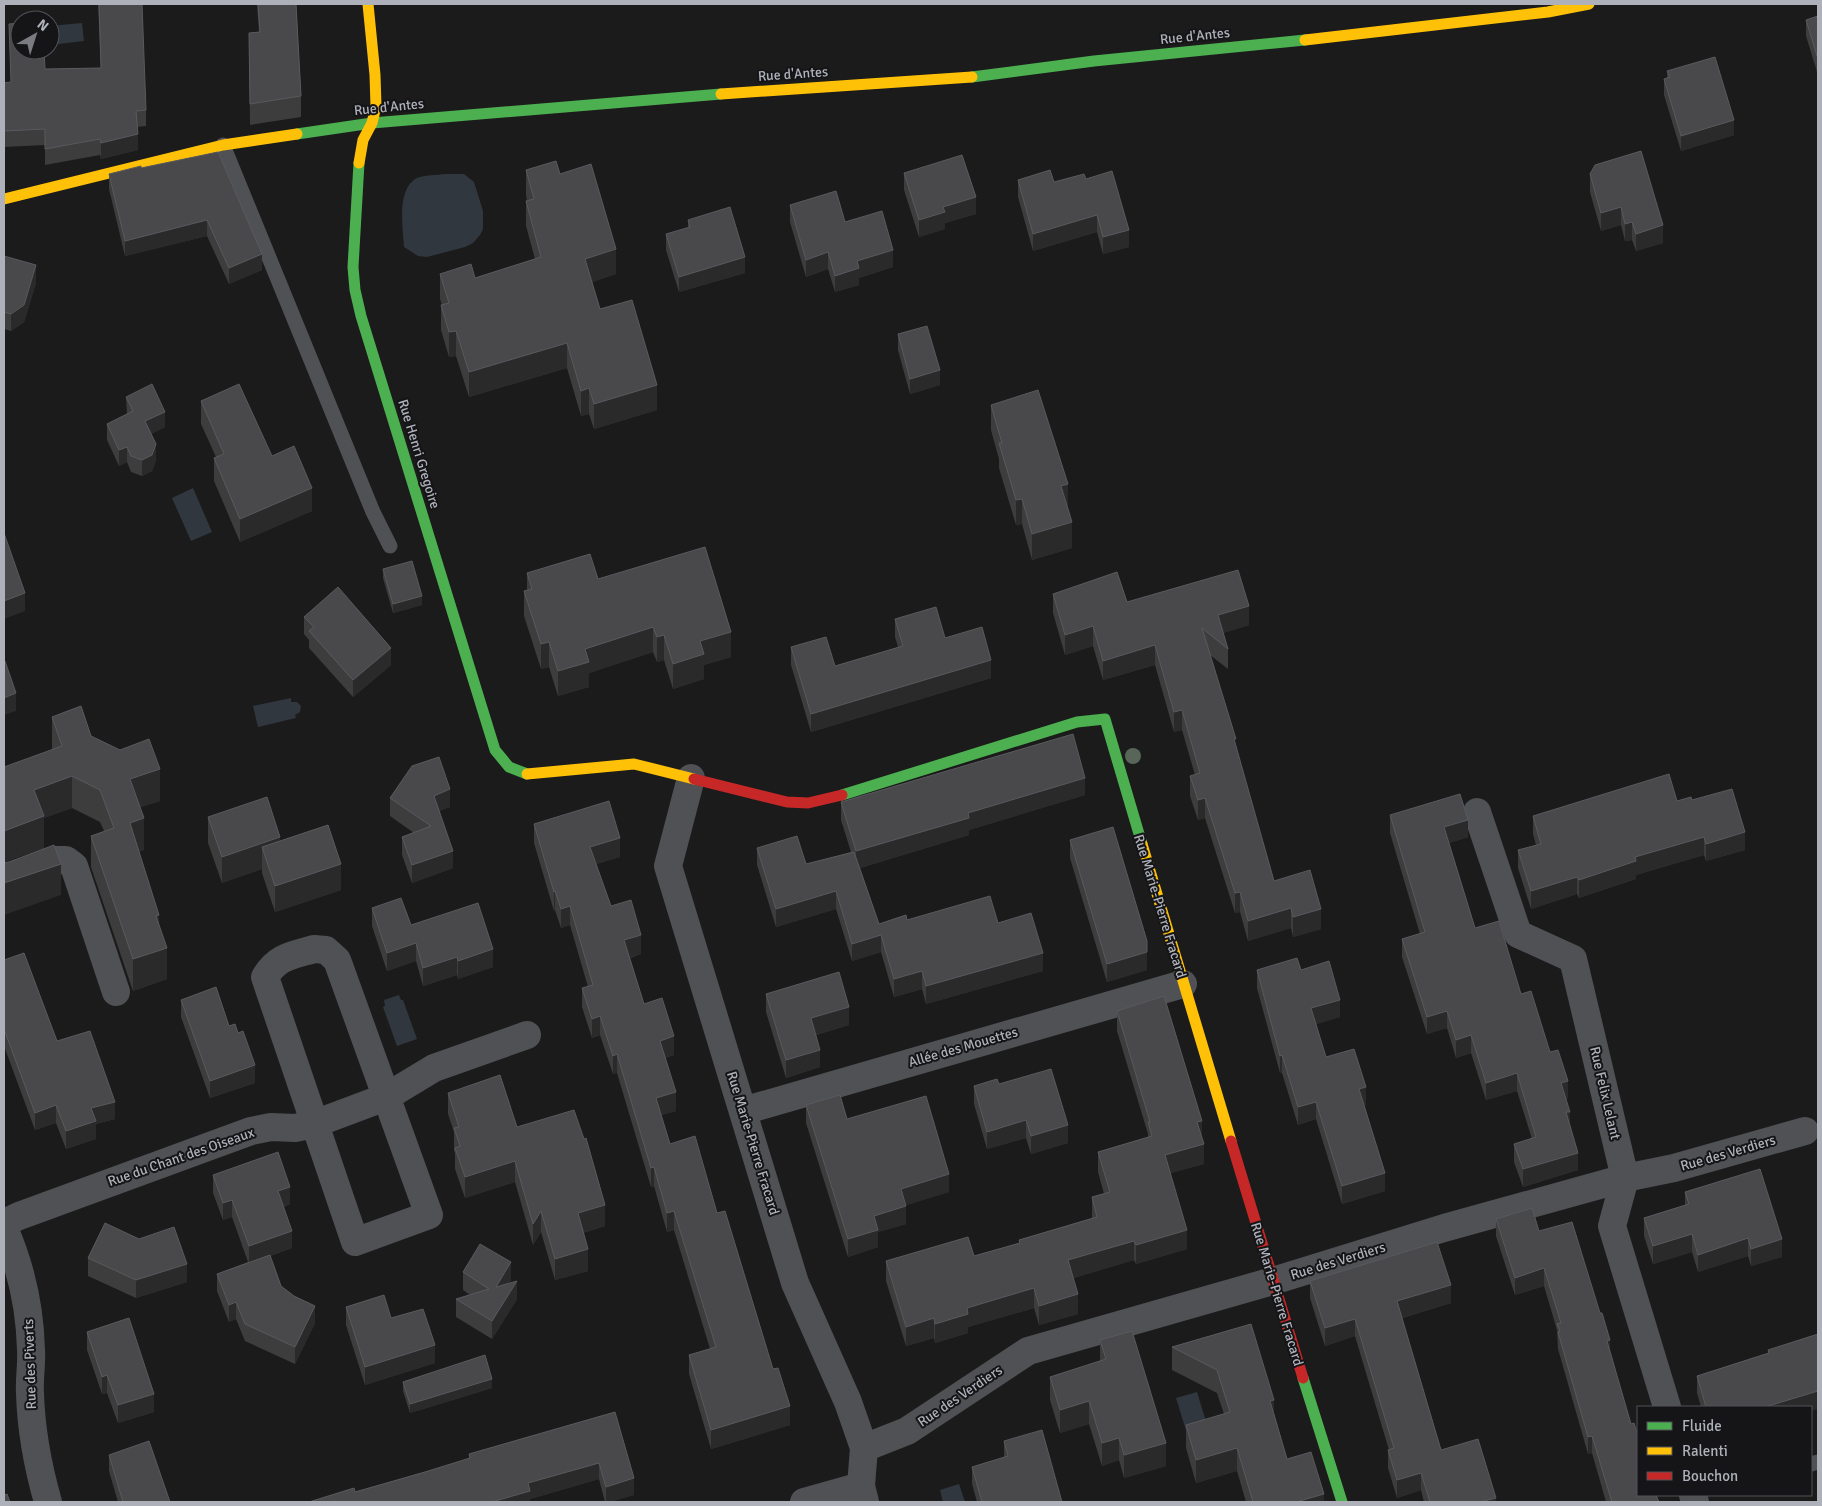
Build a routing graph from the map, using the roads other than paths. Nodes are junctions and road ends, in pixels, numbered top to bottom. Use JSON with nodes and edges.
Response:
{"nodes":[{"id":1,"x":368,"y":4,"type":"edge"},
{"id":2,"x":1589,"y":4,"type":"edge"},
{"id":3,"x":372,"y":123,"type":"junction"},
{"id":4,"x":223,"y":145,"type":"junction"},
{"id":5,"x":4,"y":199,"type":"edge"},
{"id":6,"x":390,"y":546,"type":"dead end"},
{"id":7,"x":526,"y":774,"type":"joint"},
{"id":8,"x":690,"y":778,"type":"junction"},
{"id":9,"x":1477,"y":812,"type":"dead end"},
{"id":10,"x":4,"y":879,"type":"edge"},
{"id":11,"x":1184,"y":984,"type":"junction"},
{"id":12,"x":116,"y":992,"type":"dead end"},
{"id":13,"x":527,"y":1035,"type":"dead end"},
{"id":14,"x":386,"y":1097,"type":"junction"},
{"id":15,"x":743,"y":1111,"type":"junction"},
{"id":16,"x":314,"y":1124,"type":"junction"},
{"id":17,"x":1805,"y":1131,"type":"dead end"},
{"id":18,"x":1625,"y":1178,"type":"junction"},
{"id":19,"x":4,"y":1223,"type":"edge"},
{"id":20,"x":4,"y":1228,"type":"edge"},
{"id":21,"x":1273,"y":1281,"type":"junction"},
{"id":22,"x":1667,"y":1406,"type":"edge"},
{"id":23,"x":864,"y":1448,"type":"junction"},
{"id":24,"x":863,"y":1494,"type":"edge"},
{"id":25,"x":48,"y":1502,"type":"edge"},
{"id":26,"x":804,"y":1502,"type":"edge"},
{"id":27,"x":1342,"y":1502,"type":"edge"}],
"edges":[{"from":1,"to":3,"type":"street","name":"Rue Henri Gregoire"},
{"from":2,"to":3,"type":"street","name":"Rue d'Antes"},
{"from":3,"to":4,"type":"street","name":"Rue d'Antes"},
{"from":3,"to":7,"type":"street","name":"Rue Henri Gregoire"},
{"from":4,"to":5,"type":"street","name":"Rue d'Antes"},
{"from":4,"to":6,"type":"lane"},
{"from":7,"to":8,"type":"street","name":"Rue Marie-Pierre Fracard"},
{"from":8,"to":11,"type":"street","name":"Rue Marie-Pierre Fracard"},
{"from":8,"to":15,"type":"street","name":"Rue Marie-Pierre Fracard"},
{"from":9,"to":18,"type":"street","name":"Rue Felix Lelant"},
{"from":10,"to":12,"type":"street"},
{"from":11,"to":15,"type":"street","name":"Allée des Mouettes"},
{"from":11,"to":21,"type":"street","name":"Rue Marie-Pierre Fracard"},
{"from":13,"to":14,"type":"street","name":"Rue du Chant des Oiseaux"},
{"from":14,"to":16,"type":"street","name":"Rue du Chant des Oiseaux"},
{"from":14,"to":16,"type":"street"},
{"from":14,"to":16,"type":"street"},
{"from":15,"to":23,"type":"street","name":"Rue Marie-Pierre Fracard"},
{"from":16,"to":19,"type":"street","name":"Rue du Chant des Oiseaux"},
{"from":17,"to":18,"type":"street","name":"Rue des Verdiers"},
{"from":18,"to":21,"type":"street","name":"Rue des Verdiers"},
{"from":18,"to":22,"type":"street","name":"Rue Felix Lelant"},
{"from":20,"to":25,"type":"street","name":"Rue des Piverts"},
{"from":21,"to":23,"type":"street","name":"Rue des Verdiers"},
{"from":21,"to":27,"type":"street","name":"Rue Marie-Pierre Fracard"},
{"from":23,"to":24,"type":"street","name":"Rue Marie-Pierre Fracard"},
{"from":24,"to":26,"type":"street"}]}
